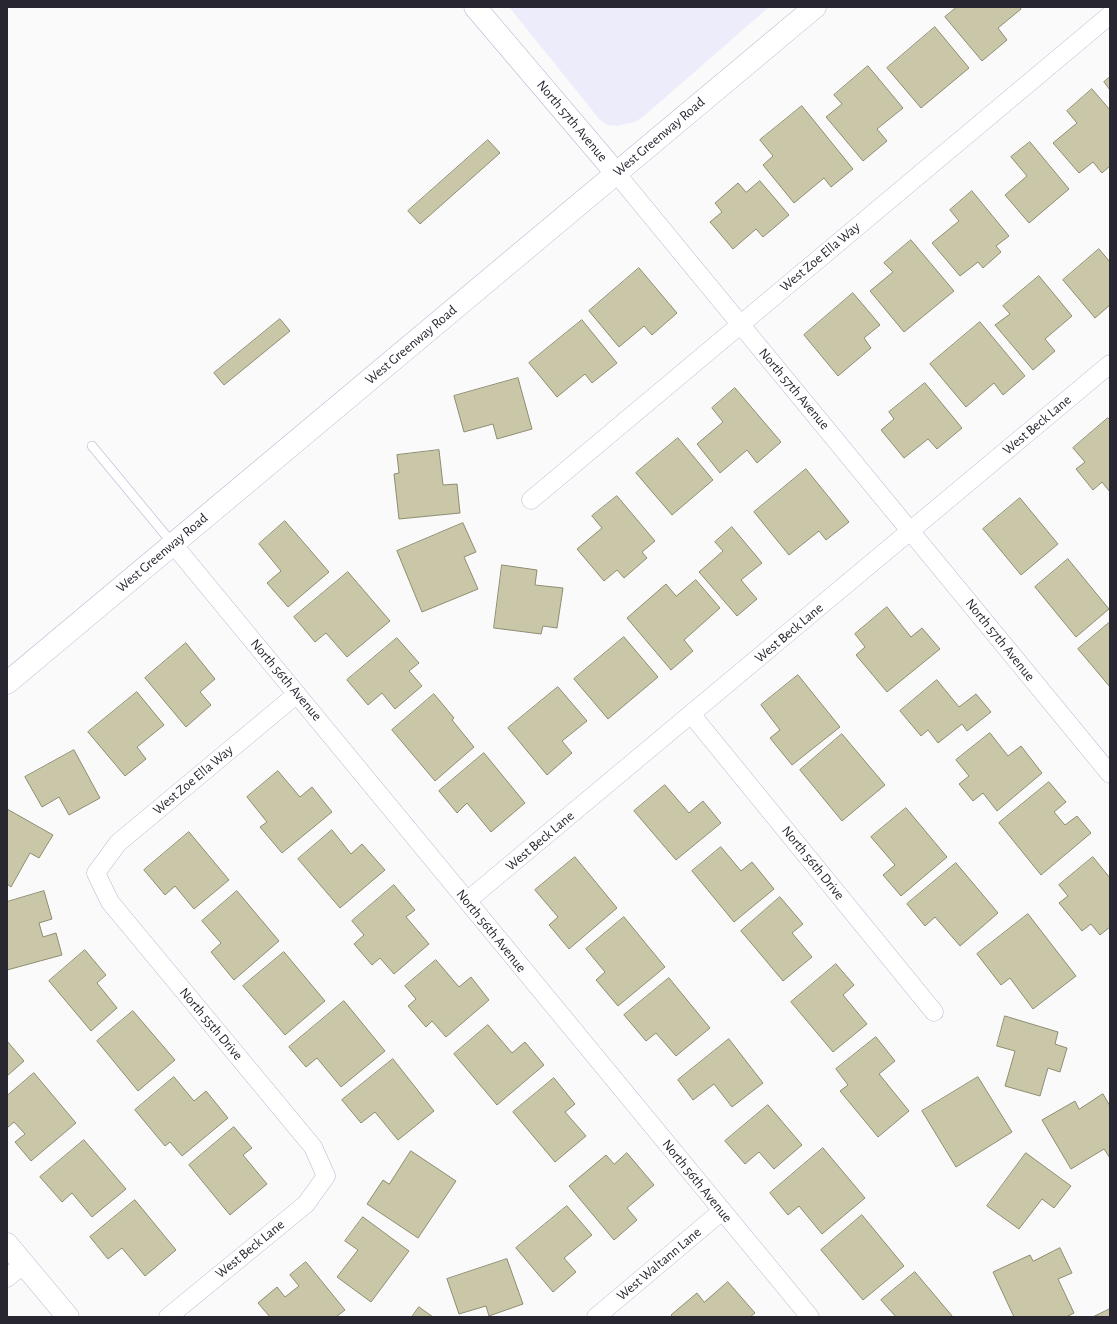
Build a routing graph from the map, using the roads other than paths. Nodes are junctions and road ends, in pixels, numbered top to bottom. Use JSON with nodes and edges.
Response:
{"nodes":[{"id":1,"x":475,"y":7,"type":"edge"},
{"id":2,"x":815,"y":7,"type":"edge"},
{"id":3,"x":1110,"y":15,"type":"edge"},
{"id":4,"x":616,"y":173,"type":"junction"},
{"id":5,"x":740,"y":325,"type":"junction"},
{"id":6,"x":1110,"y":364,"type":"edge"},
{"id":7,"x":92,"y":446,"type":"dead end"},
{"id":8,"x":531,"y":500,"type":"dead end"},
{"id":9,"x":910,"y":531,"type":"junction"},
{"id":10,"x":173,"y":544,"type":"junction"},
{"id":11,"x":7,"y":683,"type":"edge"},
{"id":12,"x":297,"y":694,"type":"junction"},
{"id":13,"x":691,"y":714,"type":"junction"},
{"id":14,"x":1110,"y":774,"type":"edge"},
{"id":15,"x":96,"y":873,"type":"joint"},
{"id":16,"x":467,"y":901,"type":"junction"},
{"id":17,"x":934,"y":1012,"type":"dead end"},
{"id":18,"x":326,"y":1176,"type":"joint"},
{"id":19,"x":722,"y":1211,"type":"junction"},
{"id":20,"x":7,"y":1244,"type":"edge"},
{"id":21,"x":24,"y":1264,"type":"junction"},
{"id":22,"x":7,"y":1278,"type":"edge"},
{"id":23,"x":68,"y":1317,"type":"edge"},
{"id":24,"x":168,"y":1317,"type":"edge"},
{"id":25,"x":596,"y":1317,"type":"edge"},
{"id":26,"x":810,"y":1317,"type":"edge"}],
"edges":[{"from":1,"to":4,"type":"main road","name":"North 57th Avenue"},
{"from":2,"to":4,"type":"main road","name":"West Greenway Road"},
{"from":3,"to":5,"type":"street","name":"West Zoe Ella Way"},
{"from":4,"to":5,"type":"street","name":"North 57th Avenue"},
{"from":4,"to":10,"type":"main road","name":"West Greenway Road"},
{"from":5,"to":8,"type":"street","name":"West Zoe Ella Way"},
{"from":5,"to":9,"type":"street","name":"North 57th Avenue"},
{"from":6,"to":9,"type":"street","name":"West Beck Lane"},
{"from":7,"to":10,"type":"lane"},
{"from":9,"to":13,"type":"street","name":"West Beck Lane"},
{"from":9,"to":14,"type":"street","name":"North 57th Avenue"},
{"from":10,"to":11,"type":"main road","name":"West Greenway Road"},
{"from":10,"to":12,"type":"street","name":"North 56th Avenue"},
{"from":12,"to":15,"type":"street","name":"West Zoe Ella Way"},
{"from":12,"to":16,"type":"street","name":"North 56th Avenue"},
{"from":13,"to":16,"type":"street","name":"West Beck Lane"},
{"from":13,"to":17,"type":"street","name":"North 56th Drive"},
{"from":15,"to":18,"type":"street","name":"North 55th Drive"},
{"from":16,"to":19,"type":"street","name":"North 56th Avenue"},
{"from":18,"to":24,"type":"street","name":"West Beck Lane"},
{"from":19,"to":25,"type":"street","name":"West Waltann Lane"},
{"from":19,"to":26,"type":"street","name":"North 56th Avenue"},
{"from":20,"to":21,"type":"main road"},
{"from":21,"to":22,"type":"street"},
{"from":21,"to":23,"type":"main road"}]}
